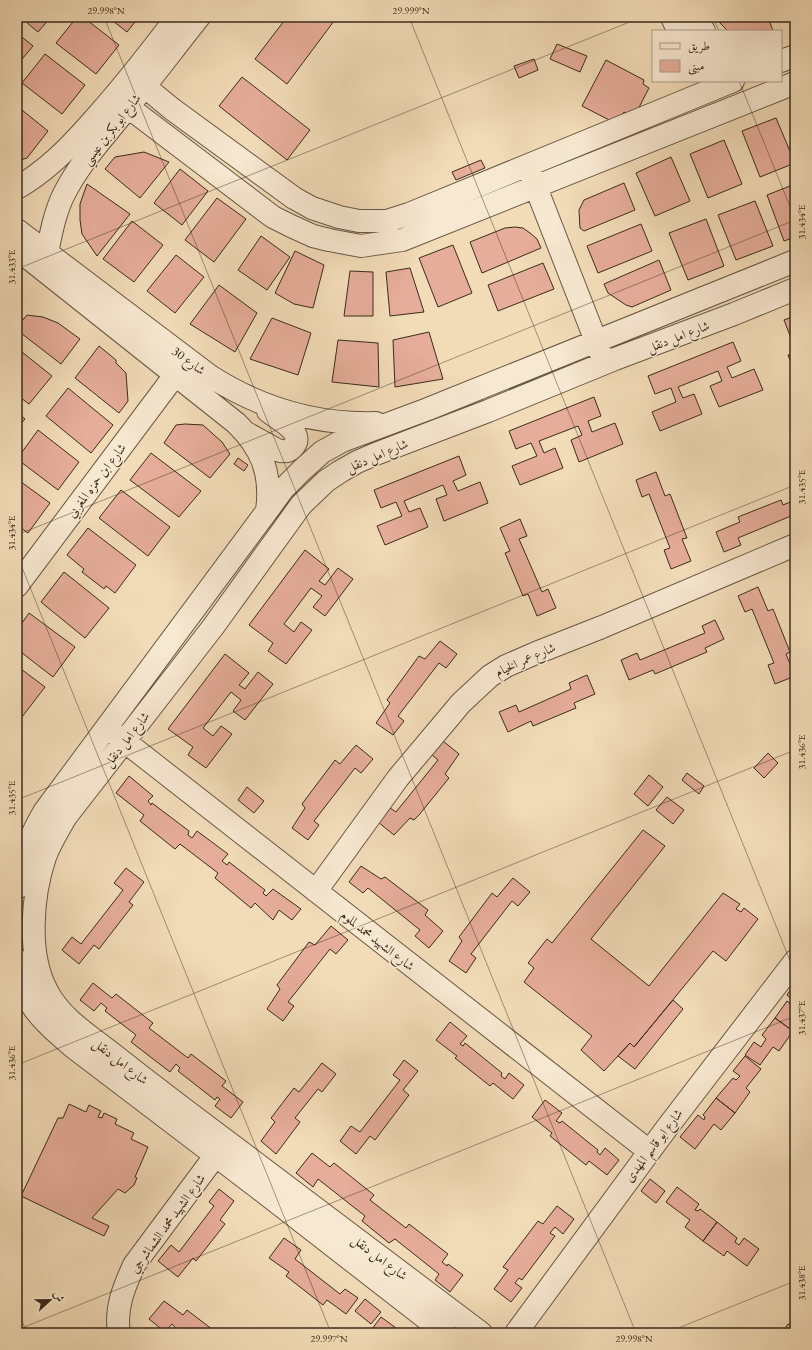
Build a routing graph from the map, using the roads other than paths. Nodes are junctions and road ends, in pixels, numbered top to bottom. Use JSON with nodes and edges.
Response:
{"nodes":[{"id":1,"x":177,"y":17,"type":"edge"},
{"id":2,"x":199,"y":17,"type":"edge"},
{"id":3,"x":672,"y":17,"type":"edge"},
{"id":4,"x":694,"y":17,"type":"edge"},
{"id":5,"x":678,"y":30,"type":"edge"},
{"id":6,"x":703,"y":30,"type":"edge"},
{"id":7,"x":795,"y":56,"type":"edge"},
{"id":8,"x":782,"y":61,"type":"edge"},
{"id":9,"x":138,"y":81,"type":"junction"},
{"id":10,"x":728,"y":82,"type":"edge"},
{"id":11,"x":795,"y":83,"type":"edge"},
{"id":12,"x":691,"y":90,"type":"edge"},
{"id":13,"x":122,"y":102,"type":"junction"},
{"id":14,"x":528,"y":165,"type":"junction"},
{"id":15,"x":536,"y":186,"type":"junction"},
{"id":16,"x":17,"y":188,"type":"edge"},
{"id":17,"x":17,"y":230,"type":"edge"},
{"id":18,"x":47,"y":253,"type":"junction"},
{"id":19,"x":20,"y":257,"type":"edge"},
{"id":20,"x":795,"y":261,"type":"edge"},
{"id":21,"x":795,"y":289,"type":"edge"},
{"id":22,"x":595,"y":341,"type":"junction"},
{"id":23,"x":604,"y":364,"type":"junction"},
{"id":24,"x":175,"y":375,"type":"junction"},
{"id":25,"x":262,"y":404,"type":"junction"},
{"id":26,"x":389,"y":423,"type":"junction"},
{"id":27,"x":246,"y":433,"type":"junction"},
{"id":28,"x":267,"y":511,"type":"junction"},
{"id":29,"x":795,"y":545,"type":"edge"},
{"id":30,"x":17,"y":586,"type":"edge"},
{"id":31,"x":107,"y":728,"type":"junction"},
{"id":32,"x":125,"y":742,"type":"junction"},
{"id":33,"x":17,"y":888,"type":"edge"},
{"id":34,"x":316,"y":891,"type":"junction"},
{"id":35,"x":17,"y":960,"type":"edge"},
{"id":36,"x":795,"y":961,"type":"edge"},
{"id":37,"x":221,"y":1148,"type":"junction"},
{"id":38,"x":649,"y":1151,"type":"junction"},
{"id":39,"x":119,"y":1333,"type":"edge"},
{"id":40,"x":445,"y":1333,"type":"edge"},
{"id":41,"x":480,"y":1333,"type":"edge"},
{"id":42,"x":516,"y":1333,"type":"edge"}],
"edges":[{"from":1,"to":9,"type":"street","name":"شارع ابو بكر بن عيسي"},
{"from":2,"to":9,"type":"street","name":"شارع ابو بكر بن عيسي"},
{"from":3,"to":5,"type":"street"},
{"from":4,"to":6,"type":"street"},
{"from":7,"to":8,"type":"street"},
{"from":9,"to":13,"type":"street","name":"شارع ابو بكر بن عيسي"},
{"from":9,"to":14,"type":"street"},
{"from":10,"to":12,"type":"street"},
{"from":11,"to":15,"type":"street"},
{"from":12,"to":14,"type":"street"},
{"from":13,"to":15,"type":"street"},
{"from":13,"to":16,"type":"street","name":"شارع ابو بكر بن عيسي"},
{"from":13,"to":18,"type":"street","name":"شارع ابو بكر بن عيسي"},
{"from":14,"to":15,"type":"street"},
{"from":15,"to":22,"type":"street"},
{"from":17,"to":18,"type":"street","name":"شارع 30"},
{"from":18,"to":25,"type":"street","name":"شارع 30"},
{"from":19,"to":24,"type":"street","name":"شارع 30"},
{"from":20,"to":22,"type":"street","name":"شارع امل دنقل"},
{"from":21,"to":23,"type":"street","name":"شارع امل دنقل"},
{"from":22,"to":23,"type":"street"},
{"from":22,"to":26,"type":"street","name":"شارع امل دنقل"},
{"from":23,"to":32,"type":"street","name":"شارع امل دنقل"},
{"from":24,"to":27,"type":"street","name":"شارع 30"},
{"from":24,"to":30,"type":"street","name":"شارع ابن حمزه المغربي"},
{"from":25,"to":26,"type":"street","name":"شارع 30"},
{"from":25,"to":27,"type":"street"},
{"from":26,"to":28,"type":"street","name":"شارع امل دنقل"},
{"from":27,"to":28,"type":"street","name":"شارع 30"},
{"from":28,"to":31,"type":"street","name":"شارع امل دنقل"},
{"from":29,"to":34,"type":"street","name":"شارع عمر الخيام"},
{"from":31,"to":32,"type":"street","name":"شارع الشهيد محمد لملوم"},
{"from":31,"to":33,"type":"street","name":"شارع امل دنقل"},
{"from":32,"to":34,"type":"street","name":"شارع الشهيد محمد لملوم"},
{"from":32,"to":37,"type":"street","name":"شارع امل دنقل"},
{"from":34,"to":38,"type":"street","name":"شارع الشهيد محمد لملوم"},
{"from":35,"to":37,"type":"street","name":"شارع امل دنقل"},
{"from":36,"to":38,"type":"street","name":"شارع ابو قاسم المهدى"},
{"from":37,"to":39,"type":"street","name":"شارع الشهيد محمد الشماشرجي"},
{"from":37,"to":40,"type":"street","name":"شارع امل دنقل"},
{"from":37,"to":41,"type":"street","name":"شارع امل دنقل"},
{"from":38,"to":42,"type":"street","name":"شارع ابو قاسم المهدى"}]}
